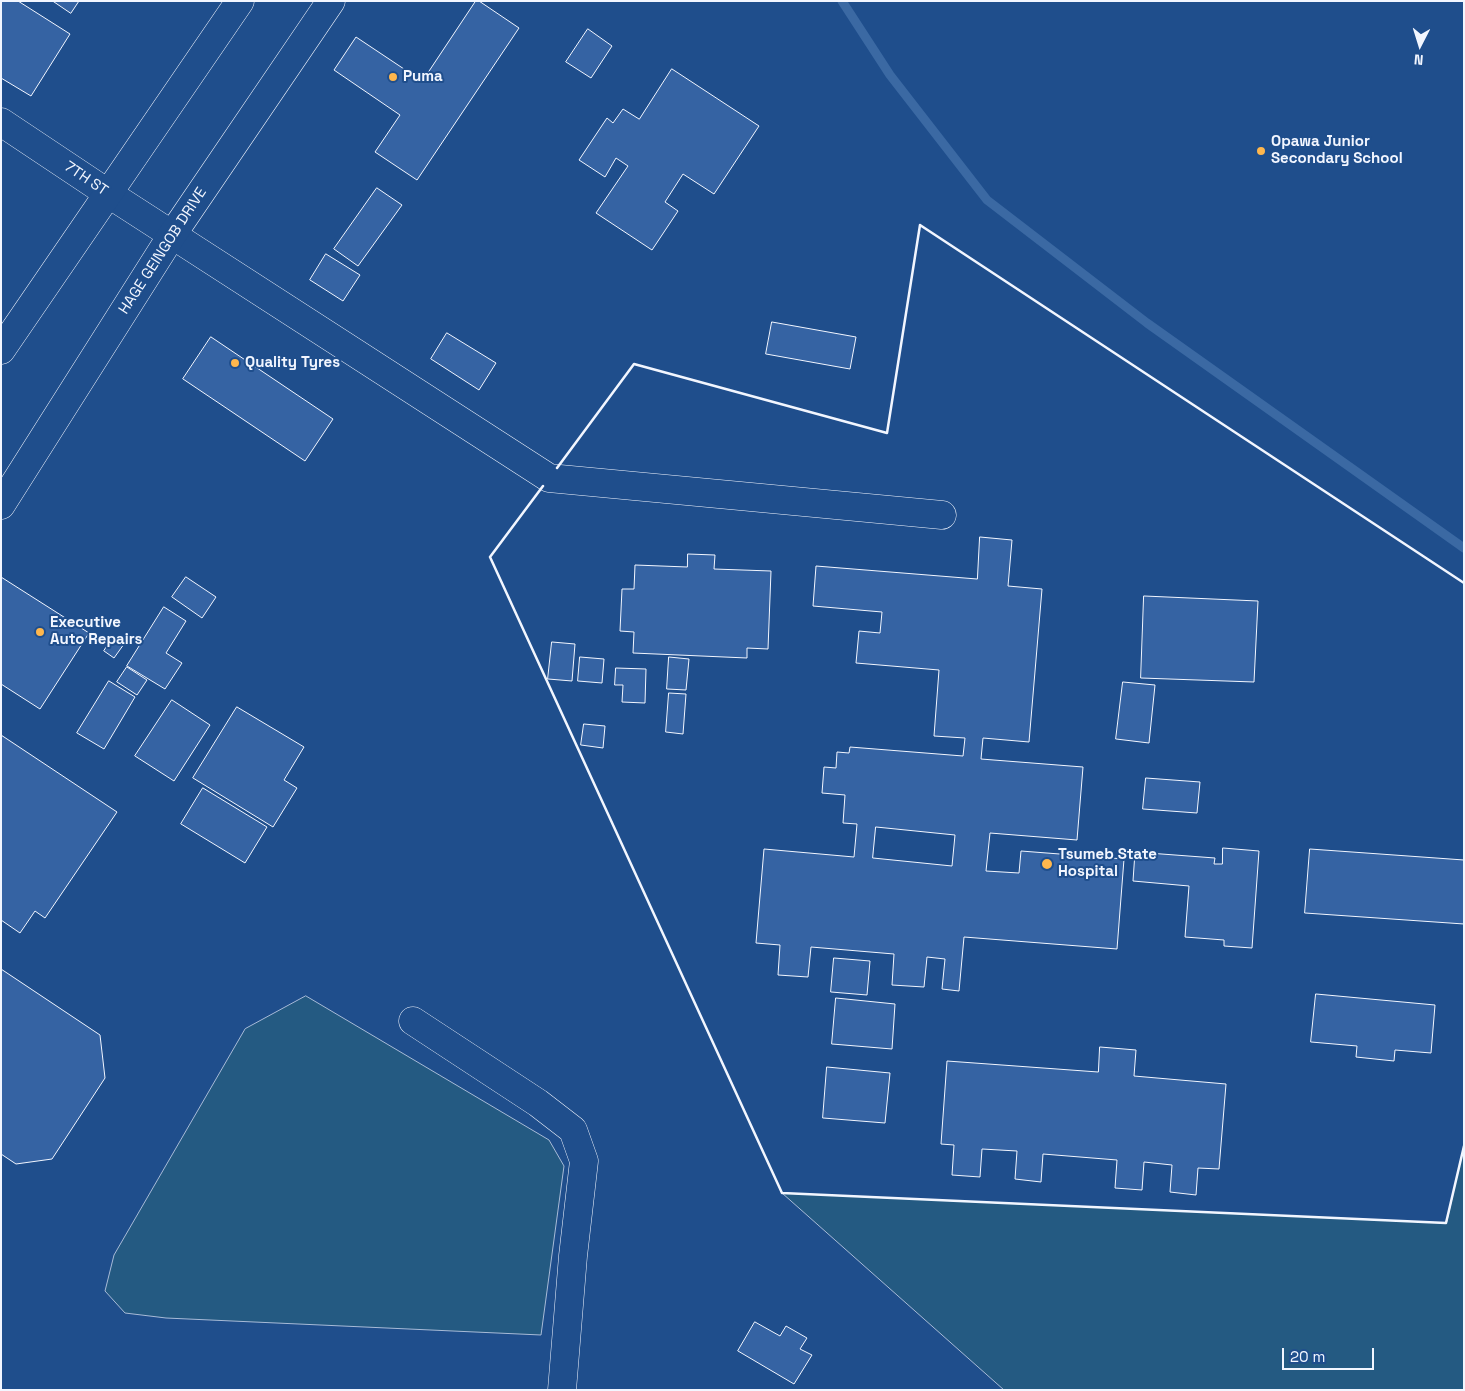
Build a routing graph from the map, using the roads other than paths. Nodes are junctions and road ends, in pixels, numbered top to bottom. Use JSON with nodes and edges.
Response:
{"nodes":[{"id":1,"x":240,"y":1,"type":"edge"},
{"id":2,"x":331,"y":1,"type":"edge"},
{"id":3,"x":3,"y":127,"type":"edge"},
{"id":4,"x":108,"y":194,"type":"junction"},
{"id":5,"x":172,"y":235,"type":"junction"},
{"id":6,"x":1,"y":350,"type":"edge"},
{"id":7,"x":1,"y":505,"type":"edge"},
{"id":8,"x":942,"y":516,"type":"dead end"},
{"id":9,"x":413,"y":1021,"type":"dead end"},
{"id":10,"x":562,"y":1390,"type":"edge"}],
"edges":[{"from":1,"to":4,"type":"main road"},
{"from":2,"to":5,"type":"main road","name":"HAGE GEINGOB DRIVE"},
{"from":3,"to":4,"type":"main road","name":"7TH ST"},
{"from":4,"to":5,"type":"main road","name":"7TH ST"},
{"from":4,"to":6,"type":"main road"},
{"from":5,"to":7,"type":"main road","name":"HAGE GEINGOB DRIVE"},
{"from":5,"to":8,"type":"main road","name":"7TH ST"},
{"from":9,"to":10,"type":"main road"}]}
